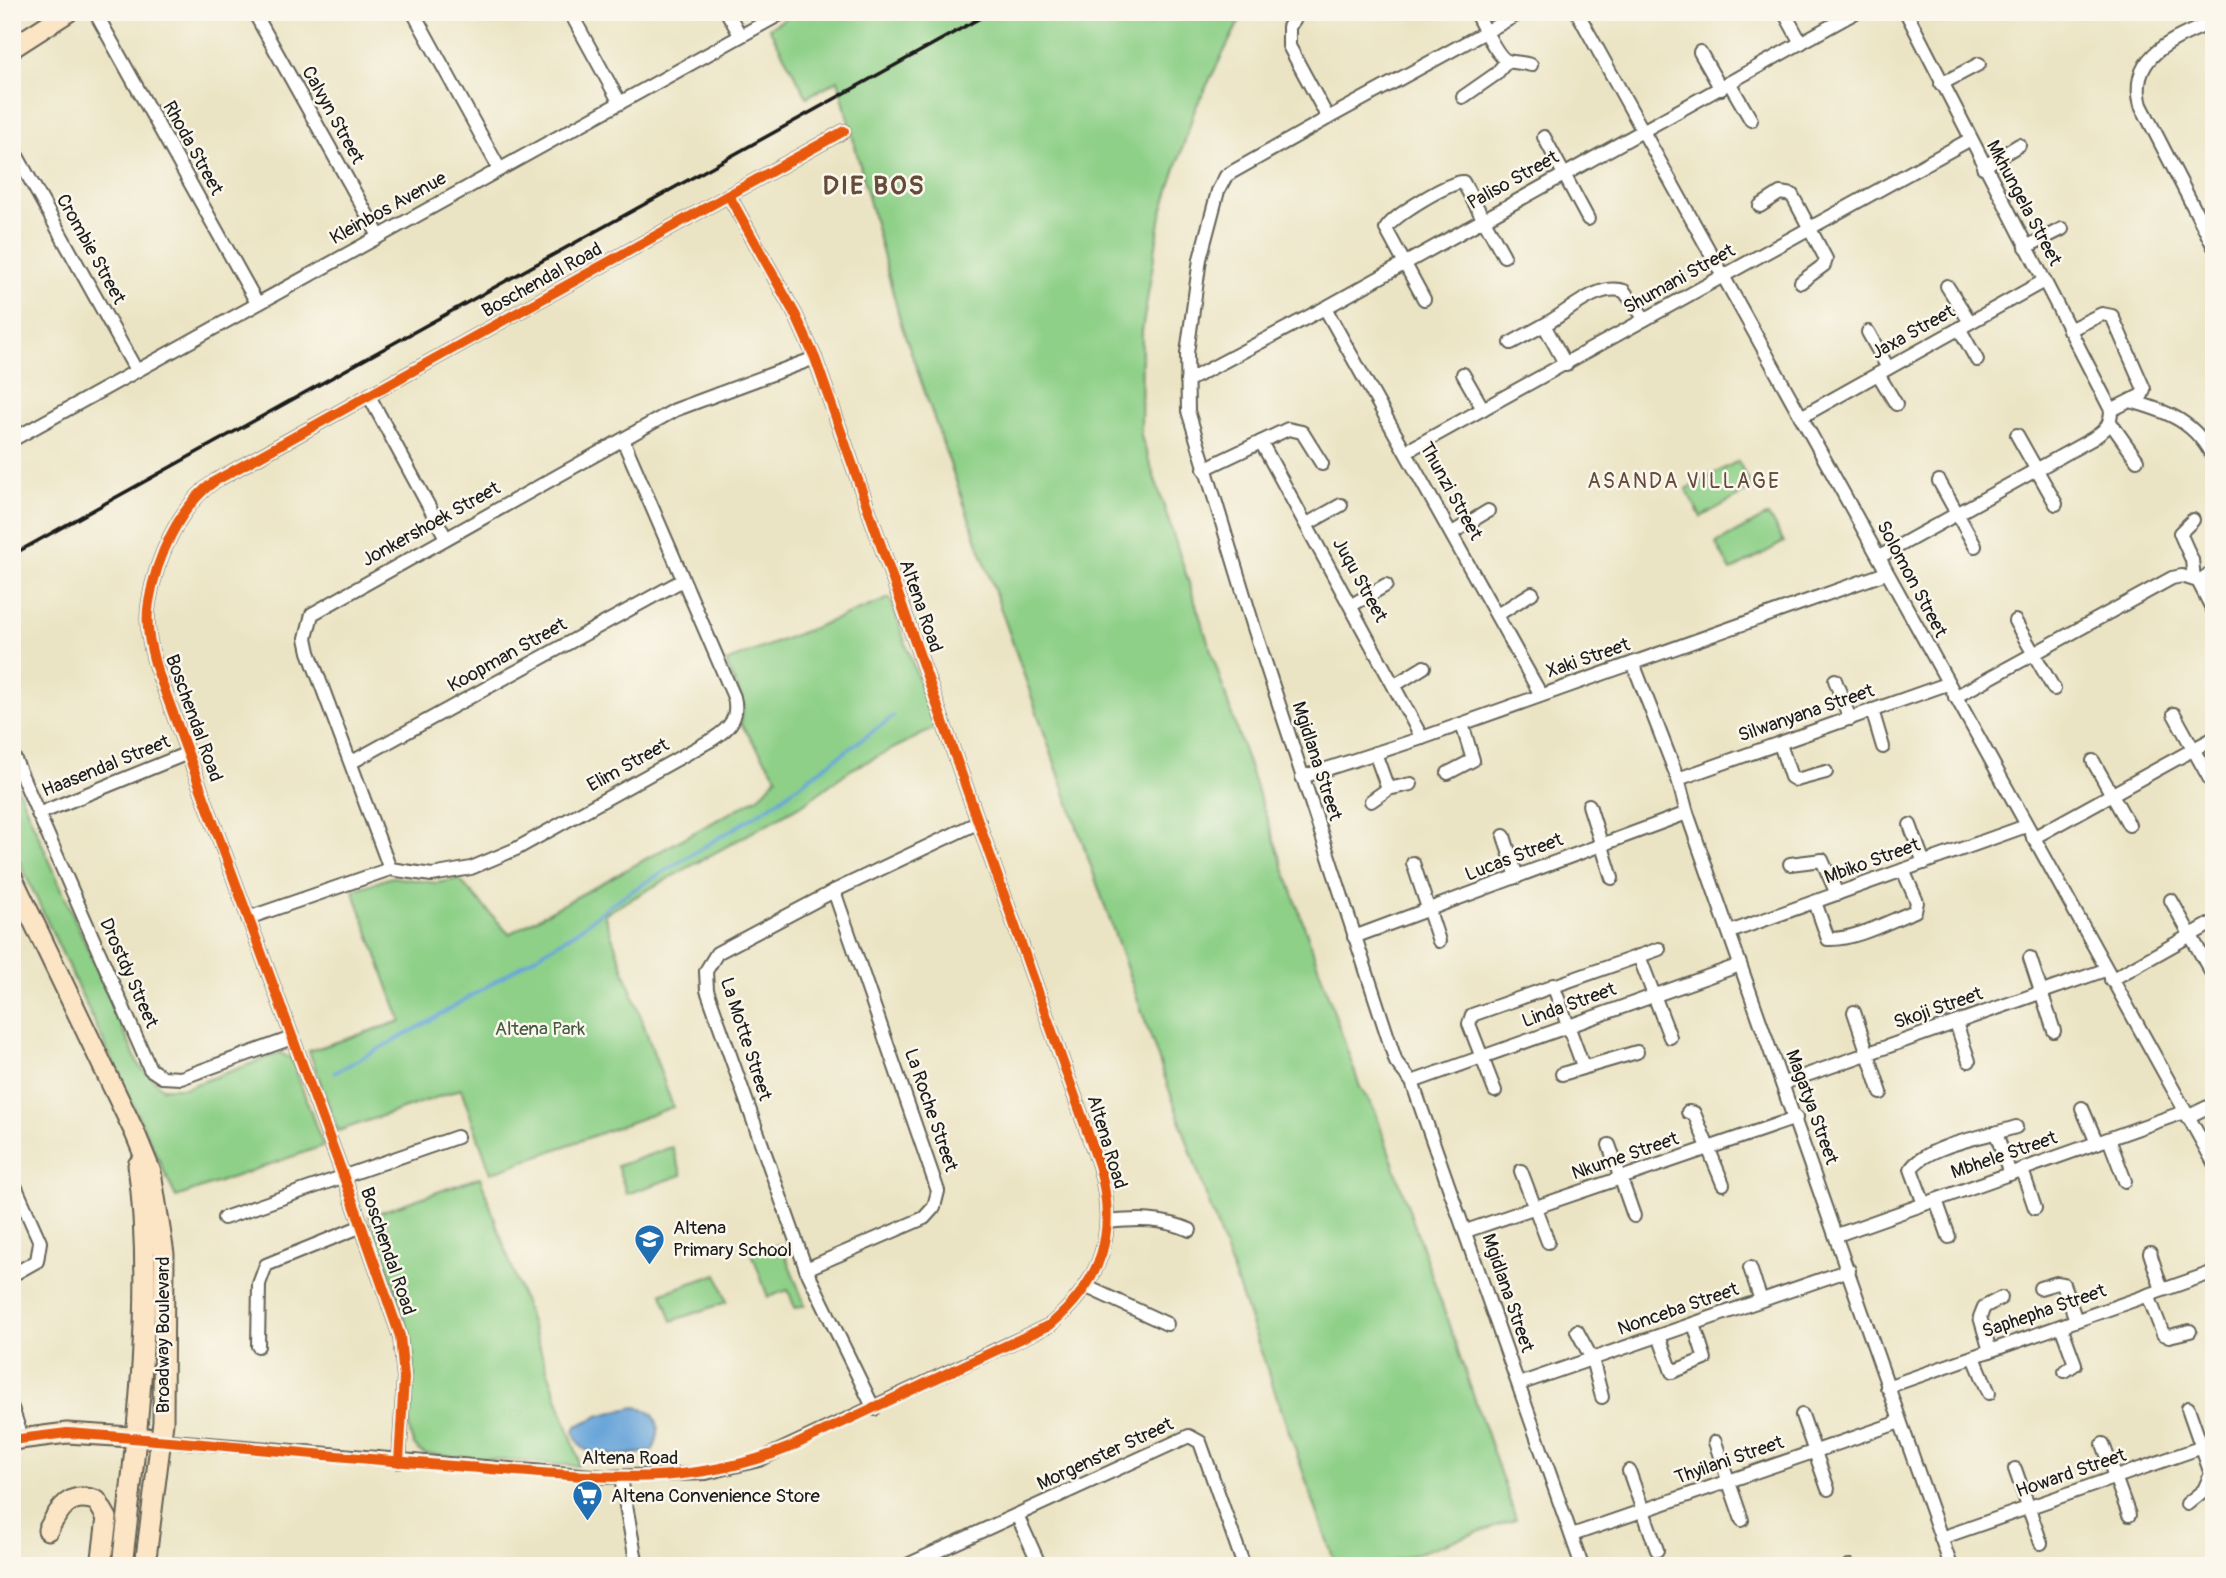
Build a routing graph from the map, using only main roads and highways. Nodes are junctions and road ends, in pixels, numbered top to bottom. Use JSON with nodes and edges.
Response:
{"nodes":[{"id":1,"x":68,"y":12,"type":"edge"},
{"id":2,"x":12,"y":48,"type":"edge"},
{"id":3,"x":12,"y":877,"type":"edge"},
{"id":4,"x":139,"y":1150,"type":"junction"},
{"id":5,"x":136,"y":1437,"type":"junction"},
{"id":6,"x":17,"y":1439,"type":"edge"},
{"id":7,"x":161,"y":1440,"type":"junction"},
{"id":8,"x":48,"y":1530,"type":"dead end"},
{"id":9,"x":101,"y":1566,"type":"edge"},
{"id":10,"x":122,"y":1566,"type":"edge"},
{"id":11,"x":145,"y":1566,"type":"edge"}],
"edges":[{"from":1,"to":2,"type":"main road"},
{"from":3,"to":4,"type":"main road","name":"Broadway Boulevard"},
{"from":4,"to":5,"type":"main road","name":"Broadway Boulevard"},
{"from":4,"to":7,"type":"main road","name":"Broadway Boulevard"},
{"from":5,"to":6,"type":"main road","name":"Altena Road"},
{"from":5,"to":7,"type":"main road","name":"Altena Road"},
{"from":5,"to":10,"type":"main road","name":"Broadway Boulevard"},
{"from":7,"to":11,"type":"main road","name":"Broadway Boulevard"},
{"from":8,"to":9,"type":"main road"}]}
